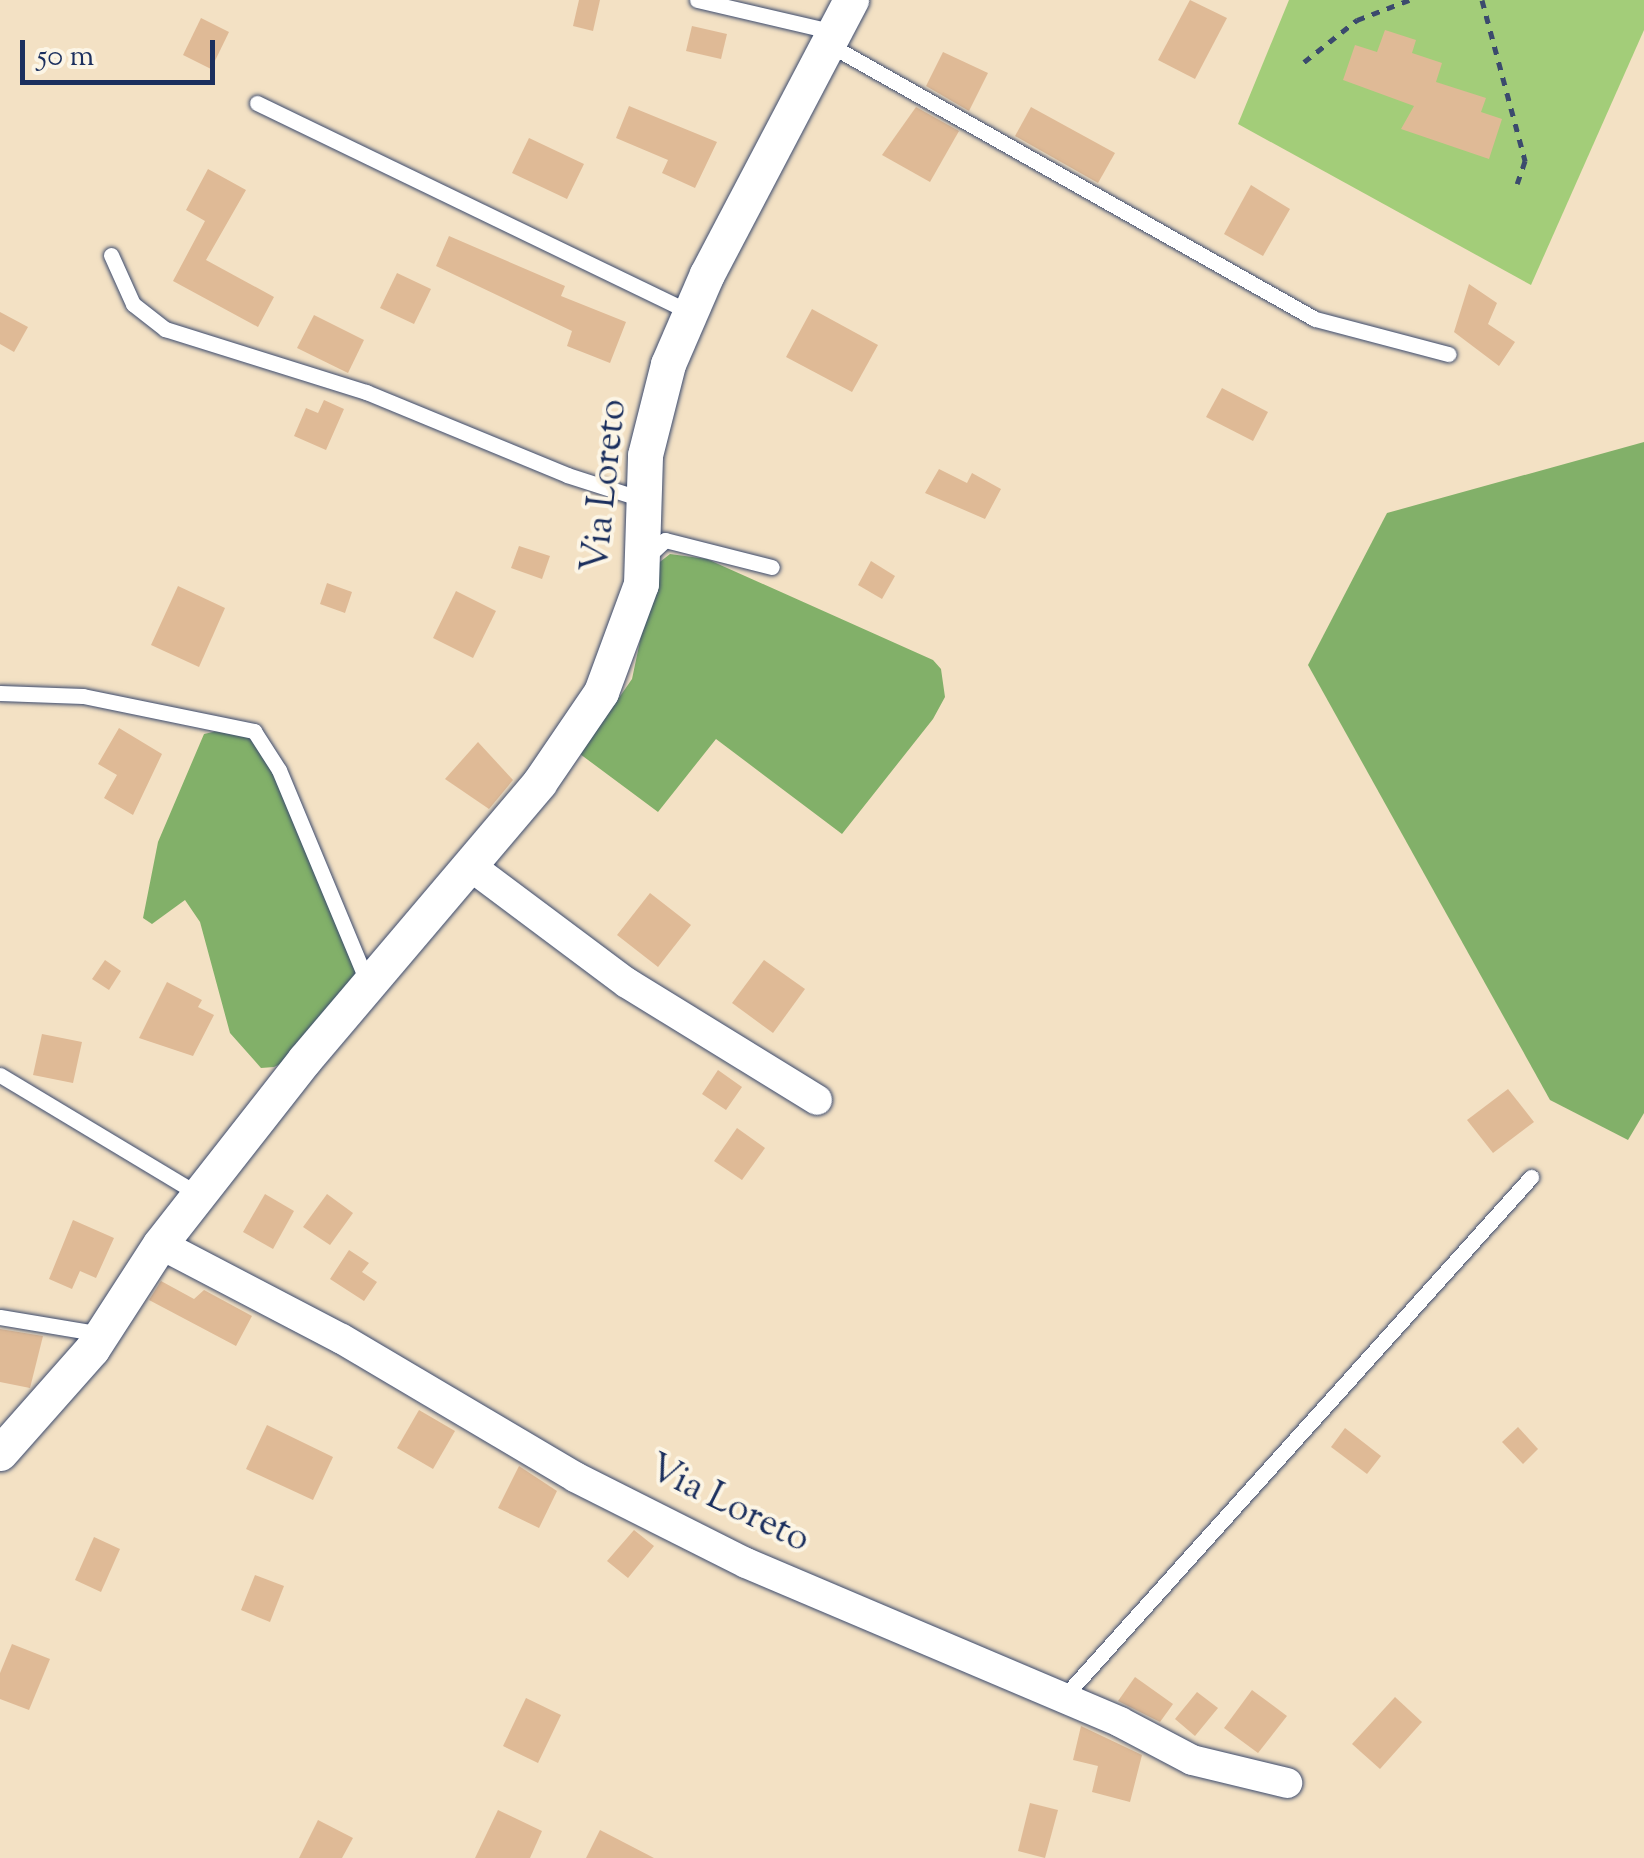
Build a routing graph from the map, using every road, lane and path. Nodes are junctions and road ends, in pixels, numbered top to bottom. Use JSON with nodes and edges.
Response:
{"nodes":[{"id":1,"x":697,"y":0,"type":"edge"},
{"id":2,"x":851,"y":0,"type":"edge"},
{"id":3,"x":1409,"y":0,"type":"edge"},
{"id":4,"x":1482,"y":0,"type":"edge"},
{"id":5,"x":831,"y":38,"type":"junction"},
{"id":6,"x":1304,"y":62,"type":"dead end"},
{"id":7,"x":257,"y":103,"type":"dead end"},
{"id":8,"x":1517,"y":184,"type":"dead end"},
{"id":9,"x":111,"y":256,"type":"dead end"},
{"id":10,"x":690,"y":312,"type":"junction"},
{"id":11,"x":1448,"y":354,"type":"dead end"},
{"id":12,"x":645,"y":500,"type":"junction"},
{"id":13,"x":644,"y":563,"type":"junction"},
{"id":14,"x":772,"y":567,"type":"dead end"},
{"id":15,"x":0,"y":693,"type":"edge"},
{"id":16,"x":469,"y":865,"type":"junction"},
{"id":17,"x":368,"y":984,"type":"junction"},
{"id":18,"x":0,"y":1075,"type":"edge"},
{"id":19,"x":817,"y":1100,"type":"dead end"},
{"id":20,"x":1530,"y":1177,"type":"dead end"},
{"id":21,"x":198,"y":1194,"type":"junction"},
{"id":22,"x":160,"y":1244,"type":"junction"},
{"id":23,"x":0,"y":1317,"type":"edge"},
{"id":24,"x":102,"y":1334,"type":"junction"},
{"id":25,"x":0,"y":1454,"type":"edge"},
{"id":26,"x":1061,"y":1700,"type":"junction"},
{"id":27,"x":1286,"y":1783,"type":"dead end"}],
"edges":[{"from":1,"to":5,"type":"lane"},
{"from":2,"to":5,"type":"street","name":"Via Loreto"},
{"from":3,"to":6,"type":"path"},
{"from":4,"to":8,"type":"path"},
{"from":5,"to":10,"type":"street","name":"Via Loreto"},
{"from":5,"to":11,"type":"lane"},
{"from":7,"to":10,"type":"lane"},
{"from":9,"to":12,"type":"lane"},
{"from":10,"to":12,"type":"street","name":"Via Loreto"},
{"from":12,"to":13,"type":"street","name":"Via Loreto"},
{"from":13,"to":14,"type":"lane"},
{"from":13,"to":16,"type":"street","name":"Via Loreto"},
{"from":15,"to":17,"type":"lane"},
{"from":16,"to":17,"type":"street","name":"Via Loreto"},
{"from":16,"to":19,"type":"street"},
{"from":17,"to":21,"type":"street","name":"Via Loreto"},
{"from":18,"to":21,"type":"lane"},
{"from":20,"to":26,"type":"lane"},
{"from":21,"to":22,"type":"street","name":"Via Loreto"},
{"from":22,"to":24,"type":"street","name":"Via Loreto"},
{"from":22,"to":26,"type":"street","name":"Via Loreto"},
{"from":23,"to":24,"type":"lane"},
{"from":24,"to":25,"type":"street","name":"Via Loreto"},
{"from":26,"to":27,"type":"street","name":"Via Loreto"}]}
